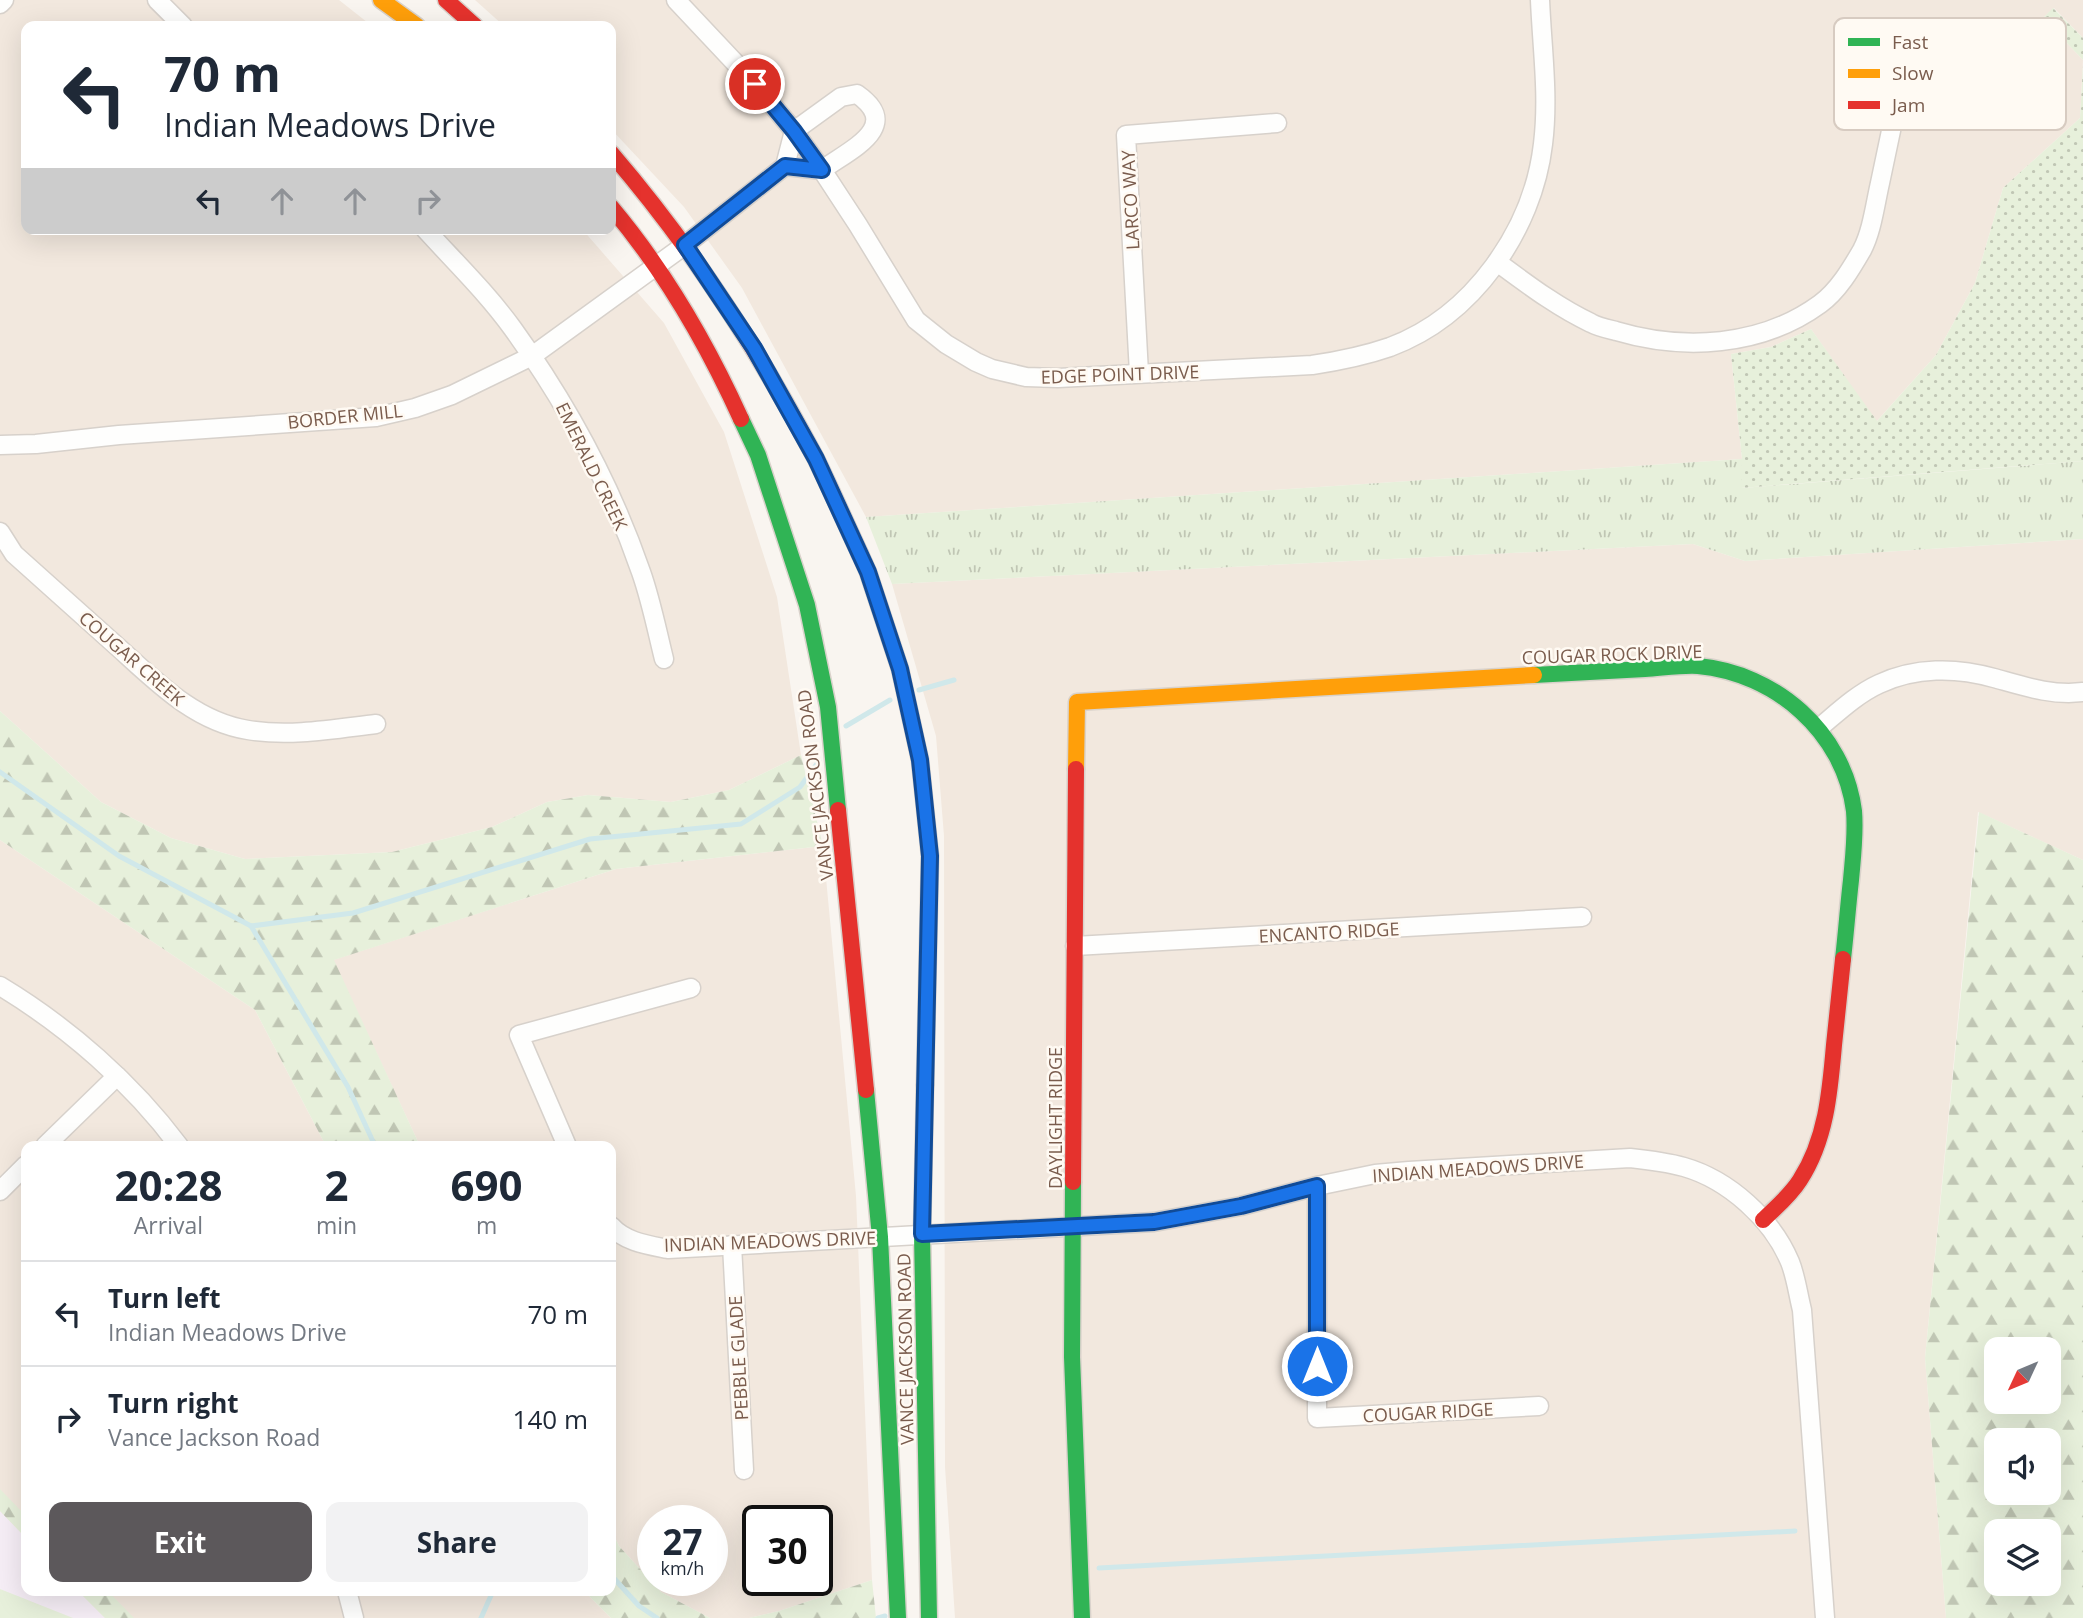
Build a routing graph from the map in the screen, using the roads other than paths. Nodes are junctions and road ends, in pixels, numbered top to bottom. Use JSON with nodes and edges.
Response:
{"nodes":[{"id":1,"x":157,"y":0,"type":"edge"},
{"id":2,"x":381,"y":0,"type":"edge"},
{"id":3,"x":446,"y":0,"type":"edge"},
{"id":4,"x":676,"y":0,"type":"edge"},
{"id":5,"x":1540,"y":0,"type":"edge"},
{"id":6,"x":178,"y":21,"type":"edge"},
{"id":7,"x":410,"y":21,"type":"edge"},
{"id":8,"x":469,"y":21,"type":"edge"},
{"id":9,"x":1277,"y":122,"type":"dead end"},
{"id":10,"x":1891,"y":130,"type":"edge"},
{"id":11,"x":794,"y":131,"type":"junction"},
{"id":12,"x":616,"y":159,"type":"edge"},
{"id":13,"x":785,"y":166,"type":"junction"},
{"id":14,"x":822,"y":170,"type":"junction"},
{"id":15,"x":616,"y":213,"type":"edge"},
{"id":16,"x":431,"y":235,"type":"edge"},
{"id":17,"x":685,"y":245,"type":"junction"},
{"id":18,"x":1497,"y":262,"type":"junction"},
{"id":19,"x":655,"y":266,"type":"junction"},
{"id":20,"x":532,"y":356,"type":"junction"},
{"id":21,"x":1139,"y":373,"type":"junction"},
{"id":22,"x":0,"y":445,"type":"edge"},
{"id":23,"x":0,"y":532,"type":"edge"},
{"id":24,"x":664,"y":659,"type":"dead end"},
{"id":25,"x":2083,"y":692,"type":"edge"},
{"id":26,"x":1077,"y":702,"type":"joint"},
{"id":27,"x":376,"y":724,"type":"dead end"},
{"id":28,"x":1819,"y":728,"type":"junction"},
{"id":29,"x":1582,"y":917,"type":"dead end"},
{"id":30,"x":1075,"y":946,"type":"junction"},
{"id":31,"x":0,"y":986,"type":"edge"},
{"id":32,"x":691,"y":988,"type":"dead end"},
{"id":33,"x":117,"y":1076,"type":"junction"},
{"id":34,"x":50,"y":1141,"type":"edge"},
{"id":35,"x":175,"y":1141,"type":"edge"},
{"id":36,"x":565,"y":1141,"type":"edge"},
{"id":37,"x":21,"y":1170,"type":"edge"},
{"id":38,"x":1317,"y":1186,"type":"junction"},
{"id":39,"x":0,"y":1191,"type":"edge"},
{"id":40,"x":1763,"y":1220,"type":"junction"},
{"id":41,"x":1073,"y":1226,"type":"junction"},
{"id":42,"x":616,"y":1229,"type":"edge"},
{"id":43,"x":922,"y":1234,"type":"junction"},
{"id":44,"x":880,"y":1237,"type":"junction"},
{"id":45,"x":732,"y":1245,"type":"junction"},
{"id":46,"x":1539,"y":1406,"type":"dead end"},
{"id":47,"x":744,"y":1470,"type":"dead end"},
{"id":48,"x":348,"y":1596,"type":"edge"},
{"id":49,"x":354,"y":1618,"type":"edge"},
{"id":50,"x":898,"y":1618,"type":"edge"},
{"id":51,"x":929,"y":1618,"type":"edge"},
{"id":52,"x":1082,"y":1618,"type":"edge"},
{"id":53,"x":1825,"y":1618,"type":"edge"}],
"edges":[{"from":1,"to":6,"type":"street"},
{"from":2,"to":7,"type":"main road"},
{"from":3,"to":8,"type":"main road"},
{"from":4,"to":11,"type":"street","name":"EDGE POINT DRIVE"},
{"from":5,"to":18,"type":"street","name":"EDGE POINT DRIVE"},
{"from":9,"to":21,"type":"street","name":"LARCO WAY"},
{"from":10,"to":18,"type":"street"},
{"from":11,"to":13,"type":"street"},
{"from":11,"to":14,"type":"street","name":"EDGE POINT DRIVE"},
{"from":11,"to":14,"type":"street"},
{"from":12,"to":17,"type":"main road","name":"VANCE JACKSON ROAD"},
{"from":13,"to":14,"type":"street"},
{"from":13,"to":17,"type":"street","name":"BORDER MILL"},
{"from":14,"to":21,"type":"street","name":"EDGE POINT DRIVE"},
{"from":15,"to":19,"type":"main road","name":"VANCE JACKSON ROAD"},
{"from":16,"to":20,"type":"street","name":"EMERALD CREEK"},
{"from":17,"to":19,"type":"street","name":"BORDER MILL"},
{"from":17,"to":43,"type":"main road","name":"VANCE JACKSON ROAD"},
{"from":18,"to":21,"type":"street","name":"EDGE POINT DRIVE"},
{"from":19,"to":20,"type":"street","name":"BORDER MILL"},
{"from":19,"to":44,"type":"main road","name":"VANCE JACKSON ROAD"},
{"from":20,"to":22,"type":"street","name":"BORDER MILL"},
{"from":20,"to":24,"type":"street","name":"EMERALD CREEK"},
{"from":23,"to":27,"type":"street","name":"COUGAR CREEK"},
{"from":25,"to":28,"type":"street"},
{"from":26,"to":28,"type":"main road","name":"COUGAR ROCK DRIVE"},
{"from":26,"to":30,"type":"main road","name":"DAYLIGHT RIDGE"},
{"from":28,"to":40,"type":"main road","name":"COUGAR ROCK DRIVE"},
{"from":29,"to":30,"type":"street","name":"ENCANTO RIDGE"},
{"from":30,"to":41,"type":"main road","name":"DAYLIGHT RIDGE"},
{"from":31,"to":33,"type":"street"},
{"from":32,"to":36,"type":"street"},
{"from":33,"to":34,"type":"street"},
{"from":33,"to":35,"type":"street"},
{"from":37,"to":39,"type":"street"},
{"from":38,"to":40,"type":"street","name":"INDIAN MEADOWS DRIVE"},
{"from":38,"to":41,"type":"street","name":"INDIAN MEADOWS DRIVE"},
{"from":38,"to":46,"type":"street","name":"COUGAR RIDGE"},
{"from":40,"to":53,"type":"street","name":"INDIAN MEADOWS DRIVE"},
{"from":41,"to":43,"type":"street","name":"INDIAN MEADOWS DRIVE"},
{"from":41,"to":52,"type":"main road","name":"DAYLIGHT RIDGE"},
{"from":42,"to":45,"type":"street","name":"INDIAN MEADOWS DRIVE"},
{"from":43,"to":44,"type":"street","name":"INDIAN MEADOWS DRIVE"},
{"from":43,"to":51,"type":"main road","name":"VANCE JACKSON ROAD"},
{"from":44,"to":45,"type":"street","name":"INDIAN MEADOWS DRIVE"},
{"from":44,"to":50,"type":"main road","name":"VANCE JACKSON ROAD"},
{"from":45,"to":47,"type":"street","name":"PEBBLE GLADE"},
{"from":48,"to":49,"type":"street"}]}
